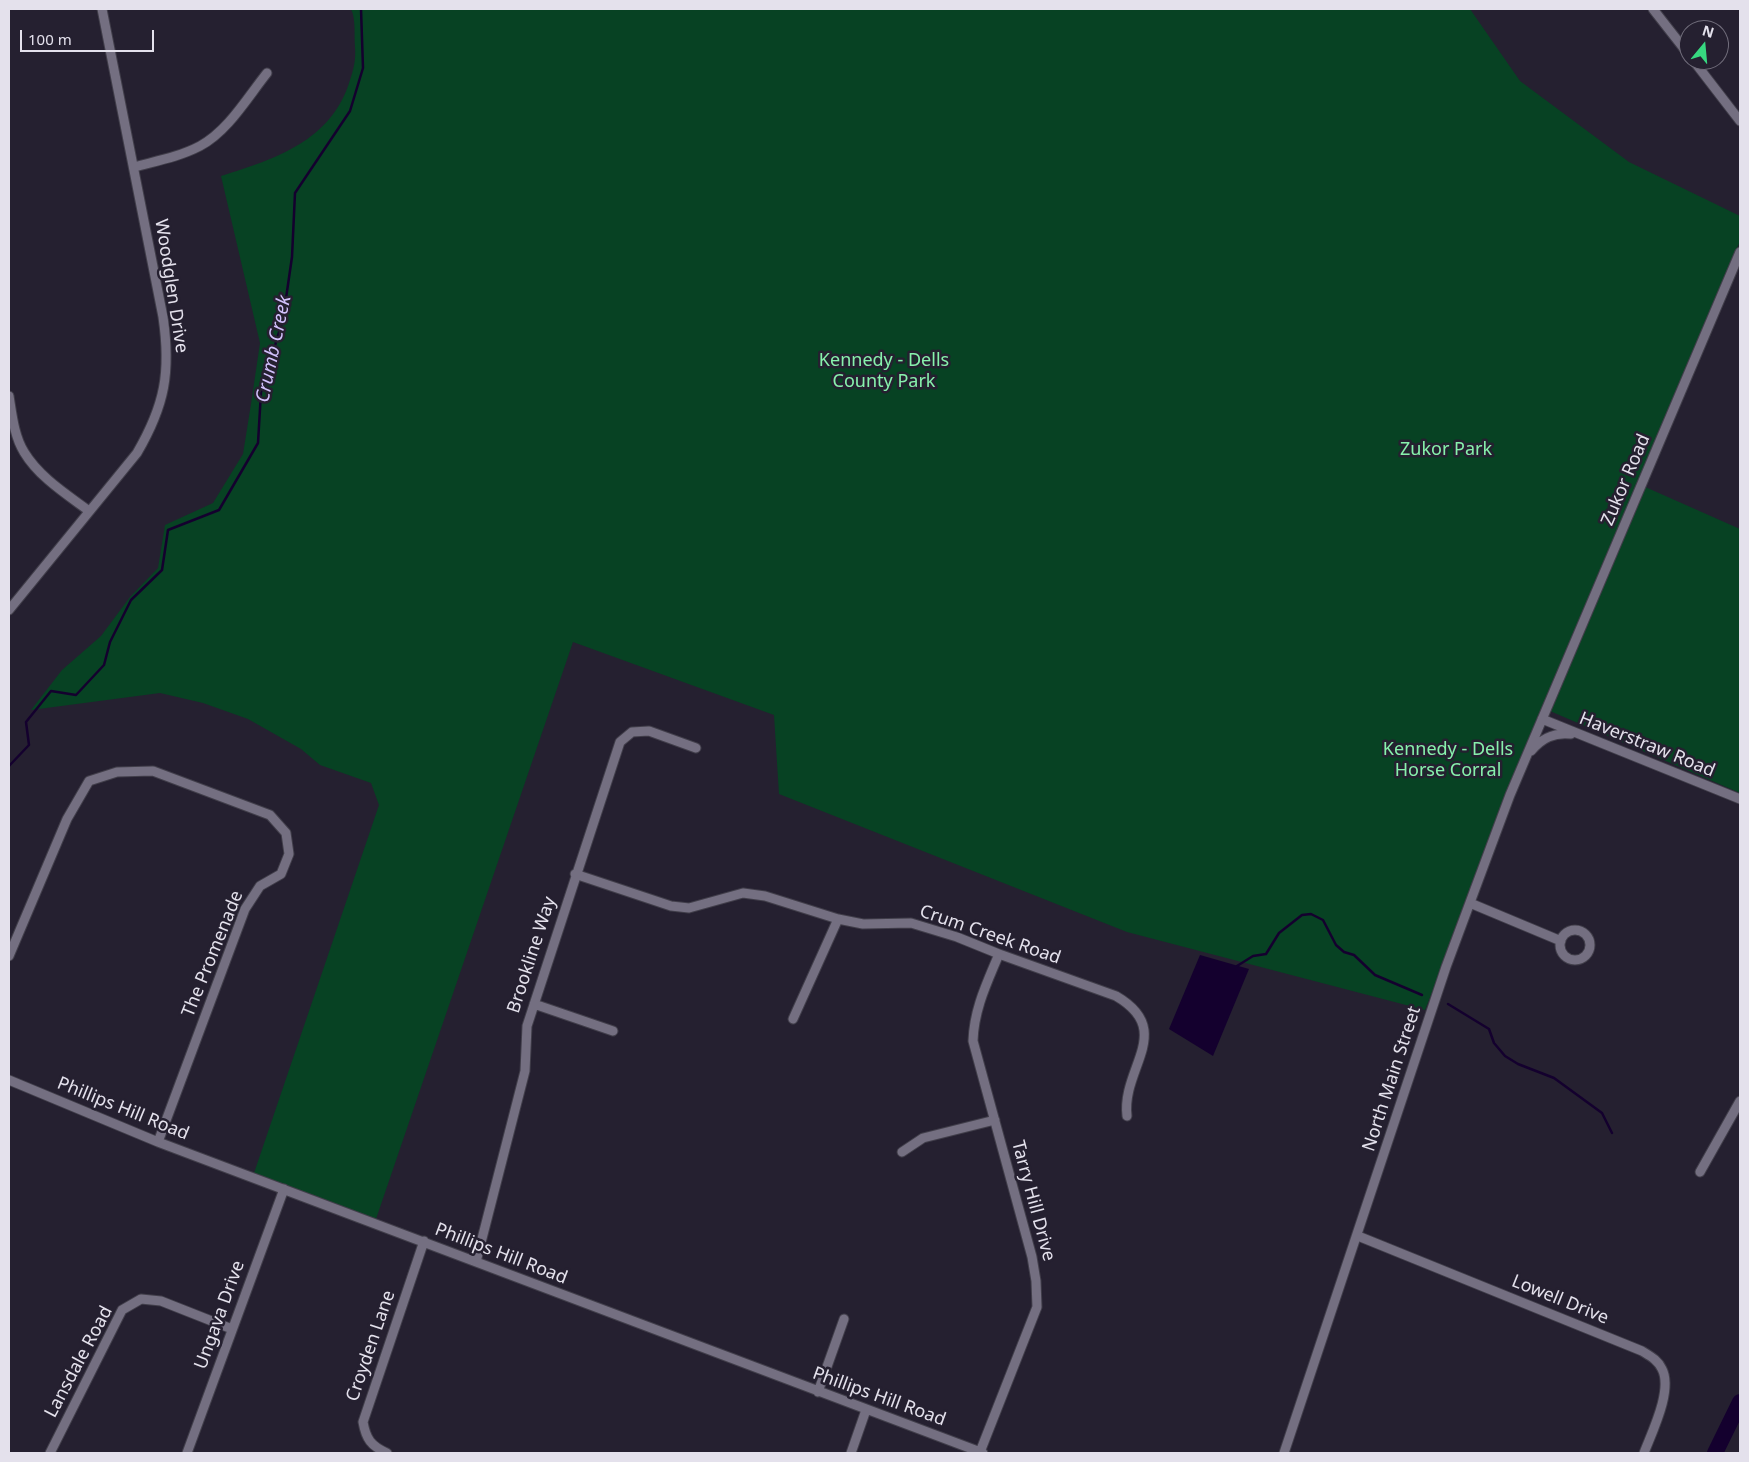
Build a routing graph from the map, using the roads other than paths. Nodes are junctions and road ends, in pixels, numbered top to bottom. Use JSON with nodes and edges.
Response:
{"nodes":[{"id":1,"x":102,"y":9,"type":"edge"},
{"id":2,"x":1653,"y":9,"type":"edge"},
{"id":3,"x":1679,"y":42,"type":"edge"},
{"id":4,"x":1701,"y":70,"type":"edge"},
{"id":5,"x":267,"y":73,"type":"dead end"},
{"id":6,"x":1740,"y":121,"type":"edge"},
{"id":7,"x":134,"y":167,"type":"junction"},
{"id":8,"x":1740,"y":252,"type":"edge"},
{"id":9,"x":9,"y":396,"type":"edge"},
{"id":10,"x":89,"y":511,"type":"junction"},
{"id":11,"x":9,"y":610,"type":"edge"},
{"id":12,"x":1542,"y":719,"type":"junction"},
{"id":13,"x":1584,"y":737,"type":"junction"},
{"id":14,"x":696,"y":748,"type":"dead end"},
{"id":15,"x":1525,"y":760,"type":"junction"},
{"id":16,"x":1740,"y":799,"type":"edge"},
{"id":17,"x":575,"y":874,"type":"junction"},
{"id":18,"x":1470,"y":903,"type":"junction"},
{"id":19,"x":838,"y":919,"type":"junction"},
{"id":20,"x":1561,"y":941,"type":"dead end"},
{"id":21,"x":999,"y":954,"type":"junction"},
{"id":22,"x":9,"y":956,"type":"edge"},
{"id":23,"x":534,"y":1004,"type":"junction"},
{"id":24,"x":793,"y":1019,"type":"dead end"},
{"id":25,"x":613,"y":1031,"type":"dead end"},
{"id":26,"x":9,"y":1080,"type":"edge"},
{"id":27,"x":1740,"y":1101,"type":"edge"},
{"id":28,"x":1127,"y":1116,"type":"dead end"},
{"id":29,"x":994,"y":1120,"type":"junction"},
{"id":30,"x":158,"y":1142,"type":"junction"},
{"id":31,"x":902,"y":1152,"type":"dead end"},
{"id":32,"x":1700,"y":1172,"type":"dead end"},
{"id":33,"x":284,"y":1188,"type":"junction"},
{"id":34,"x":1358,"y":1236,"type":"junction"},
{"id":35,"x":424,"y":1241,"type":"junction"},
{"id":36,"x":476,"y":1262,"type":"junction"},
{"id":37,"x":844,"y":1319,"type":"dead end"},
{"id":38,"x":232,"y":1329,"type":"junction"},
{"id":39,"x":818,"y":1392,"type":"junction"},
{"id":40,"x":866,"y":1410,"type":"junction"},
{"id":41,"x":50,"y":1453,"type":"edge"},
{"id":42,"x":187,"y":1453,"type":"edge"},
{"id":43,"x":387,"y":1453,"type":"edge"},
{"id":44,"x":851,"y":1453,"type":"edge"},
{"id":45,"x":981,"y":1453,"type":"edge"},
{"id":46,"x":1284,"y":1453,"type":"edge"},
{"id":47,"x":1644,"y":1453,"type":"edge"}],
"edges":[{"from":1,"to":7,"type":"street","name":"Woodglen Drive"},
{"from":2,"to":3,"type":"street"},
{"from":4,"to":6,"type":"street"},
{"from":5,"to":7,"type":"street"},
{"from":7,"to":10,"type":"street","name":"Woodglen Drive"},
{"from":8,"to":12,"type":"street","name":"Zukor Road"},
{"from":9,"to":10,"type":"street"},
{"from":10,"to":11,"type":"street","name":"Woodglen Drive"},
{"from":12,"to":13,"type":"street","name":"Haverstraw Road"},
{"from":12,"to":15,"type":"street","name":"North Main Street"},
{"from":13,"to":15,"type":"street"},
{"from":13,"to":16,"type":"street","name":"Haverstraw Road"},
{"from":14,"to":17,"type":"street","name":"Brookline Way"},
{"from":15,"to":18,"type":"street","name":"North Main Street"},
{"from":17,"to":19,"type":"street","name":"Crum Creek Road"},
{"from":17,"to":23,"type":"street","name":"Brookline Way"},
{"from":18,"to":20,"type":"street"},
{"from":18,"to":34,"type":"street","name":"North Main Street"},
{"from":19,"to":21,"type":"street","name":"Crum Creek Road"},
{"from":19,"to":24,"type":"street"},
{"from":21,"to":28,"type":"street","name":"Crum Creek Road"},
{"from":21,"to":29,"type":"street","name":"Tarry Hill Drive"},
{"from":22,"to":30,"type":"street","name":"The Promenade"},
{"from":23,"to":25,"type":"street"},
{"from":23,"to":36,"type":"street","name":"Brookline Way"},
{"from":26,"to":30,"type":"street","name":"Phillips Hill Road"},
{"from":27,"to":32,"type":"street"},
{"from":29,"to":31,"type":"street"},
{"from":29,"to":45,"type":"street","name":"Tarry Hill Drive"},
{"from":30,"to":33,"type":"street","name":"Phillips Hill Road"},
{"from":33,"to":35,"type":"street","name":"Phillips Hill Road"},
{"from":33,"to":38,"type":"street","name":"Ungava Drive"},
{"from":34,"to":46,"type":"street","name":"North Main Street"},
{"from":34,"to":47,"type":"street","name":"Lowell Drive"},
{"from":35,"to":36,"type":"street","name":"Phillips Hill Road"},
{"from":35,"to":43,"type":"street","name":"Croyden Lane"},
{"from":36,"to":39,"type":"street","name":"Phillips Hill Road"},
{"from":37,"to":39,"type":"street"},
{"from":38,"to":41,"type":"street","name":"Lansdale Road"},
{"from":38,"to":42,"type":"street","name":"Ungava Drive"},
{"from":39,"to":40,"type":"street","name":"Phillips Hill Road"},
{"from":40,"to":44,"type":"street"},
{"from":40,"to":45,"type":"street","name":"Phillips Hill Road"}]}
